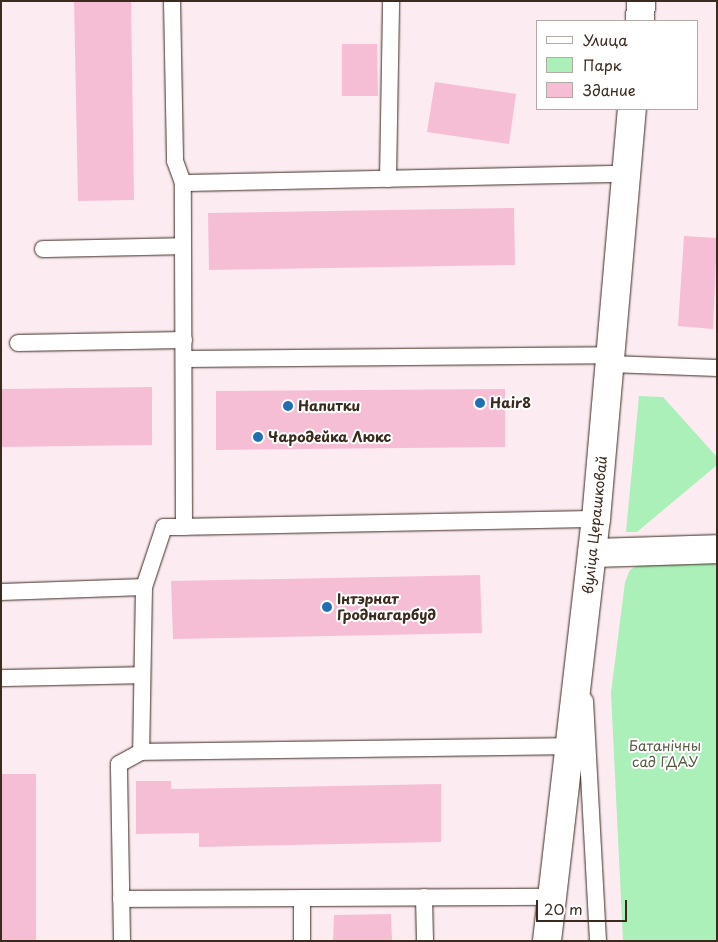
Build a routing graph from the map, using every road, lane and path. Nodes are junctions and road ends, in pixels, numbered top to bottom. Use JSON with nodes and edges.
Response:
{"nodes":[{"id":1,"x":172,"y":1,"type":"edge"},
{"id":2,"x":391,"y":1,"type":"edge"},
{"id":3,"x":641,"y":1,"type":"edge"},
{"id":4,"x":640,"y":20,"type":"edge"},
{"id":5,"x":632,"y":110,"type":"edge"},
{"id":6,"x":627,"y":174,"type":"junction"},
{"id":7,"x":388,"y":179,"type":"junction"},
{"id":8,"x":183,"y":183,"type":"junction"},
{"id":9,"x":184,"y":246,"type":"junction"},
{"id":10,"x":43,"y":249,"type":"dead end"},
{"id":11,"x":184,"y":340,"type":"junction"},
{"id":12,"x":18,"y":343,"type":"dead end"},
{"id":13,"x":184,"y":359,"type":"junction"},
{"id":14,"x":611,"y":360,"type":"junction"},
{"id":15,"x":717,"y":368,"type":"edge"},
{"id":16,"x":596,"y":519,"type":"junction"},
{"id":17,"x":184,"y":527,"type":"junction"},
{"id":18,"x":717,"y":548,"type":"edge"},
{"id":19,"x":592,"y":553,"type":"junction"},
{"id":20,"x":144,"y":587,"type":"junction"},
{"id":21,"x":1,"y":592,"type":"edge"},
{"id":22,"x":582,"y":650,"type":"junction"},
{"id":23,"x":142,"y":675,"type":"junction"},
{"id":24,"x":1,"y":678,"type":"edge"},
{"id":25,"x":571,"y":746,"type":"junction"},
{"id":26,"x":141,"y":752,"type":"junction"},
{"id":27,"x":424,"y":897,"type":"junction"},
{"id":28,"x":553,"y":897,"type":"junction"},
{"id":29,"x":302,"y":898,"type":"junction"},
{"id":30,"x":121,"y":899,"type":"junction"},
{"id":31,"x":122,"y":941,"type":"edge"},
{"id":32,"x":302,"y":941,"type":"edge"},
{"id":33,"x":425,"y":941,"type":"edge"},
{"id":34,"x":547,"y":941,"type":"edge"},
{"id":35,"x":598,"y":941,"type":"edge"}],
"edges":[{"from":1,"to":8,"type":"lane"},
{"from":2,"to":7,"type":"lane"},
{"from":3,"to":4,"type":"street"},
{"from":5,"to":6,"type":"street","name":"вуліца Церашковай"},
{"from":6,"to":7,"type":"lane"},
{"from":6,"to":14,"type":"street","name":"вуліца Церашковай"},
{"from":7,"to":8,"type":"lane"},
{"from":8,"to":9,"type":"lane"},
{"from":9,"to":10,"type":"lane"},
{"from":9,"to":11,"type":"lane"},
{"from":11,"to":12,"type":"lane"},
{"from":11,"to":13,"type":"lane"},
{"from":13,"to":14,"type":"lane"},
{"from":13,"to":17,"type":"lane"},
{"from":14,"to":15,"type":"lane"},
{"from":14,"to":16,"type":"street","name":"вуліца Церашковай"},
{"from":16,"to":17,"type":"lane"},
{"from":16,"to":19,"type":"street","name":"вуліца Церашковай"},
{"from":17,"to":20,"type":"lane"},
{"from":18,"to":19,"type":"street"},
{"from":19,"to":22,"type":"street","name":"вуліца Церашковай"},
{"from":20,"to":21,"type":"lane"},
{"from":20,"to":23,"type":"lane"},
{"from":22,"to":25,"type":"street","name":"вуліца Церашковай"},
{"from":22,"to":35,"type":"lane"},
{"from":23,"to":24,"type":"lane"},
{"from":23,"to":26,"type":"lane"},
{"from":25,"to":26,"type":"lane"},
{"from":25,"to":28,"type":"street","name":"вуліца Церашковай"},
{"from":26,"to":30,"type":"lane"},
{"from":27,"to":28,"type":"lane"},
{"from":27,"to":29,"type":"lane"},
{"from":27,"to":33,"type":"lane"},
{"from":28,"to":34,"type":"street","name":"вуліца Церашковай"},
{"from":29,"to":30,"type":"lane"},
{"from":29,"to":32,"type":"lane"},
{"from":30,"to":31,"type":"lane"}]}
